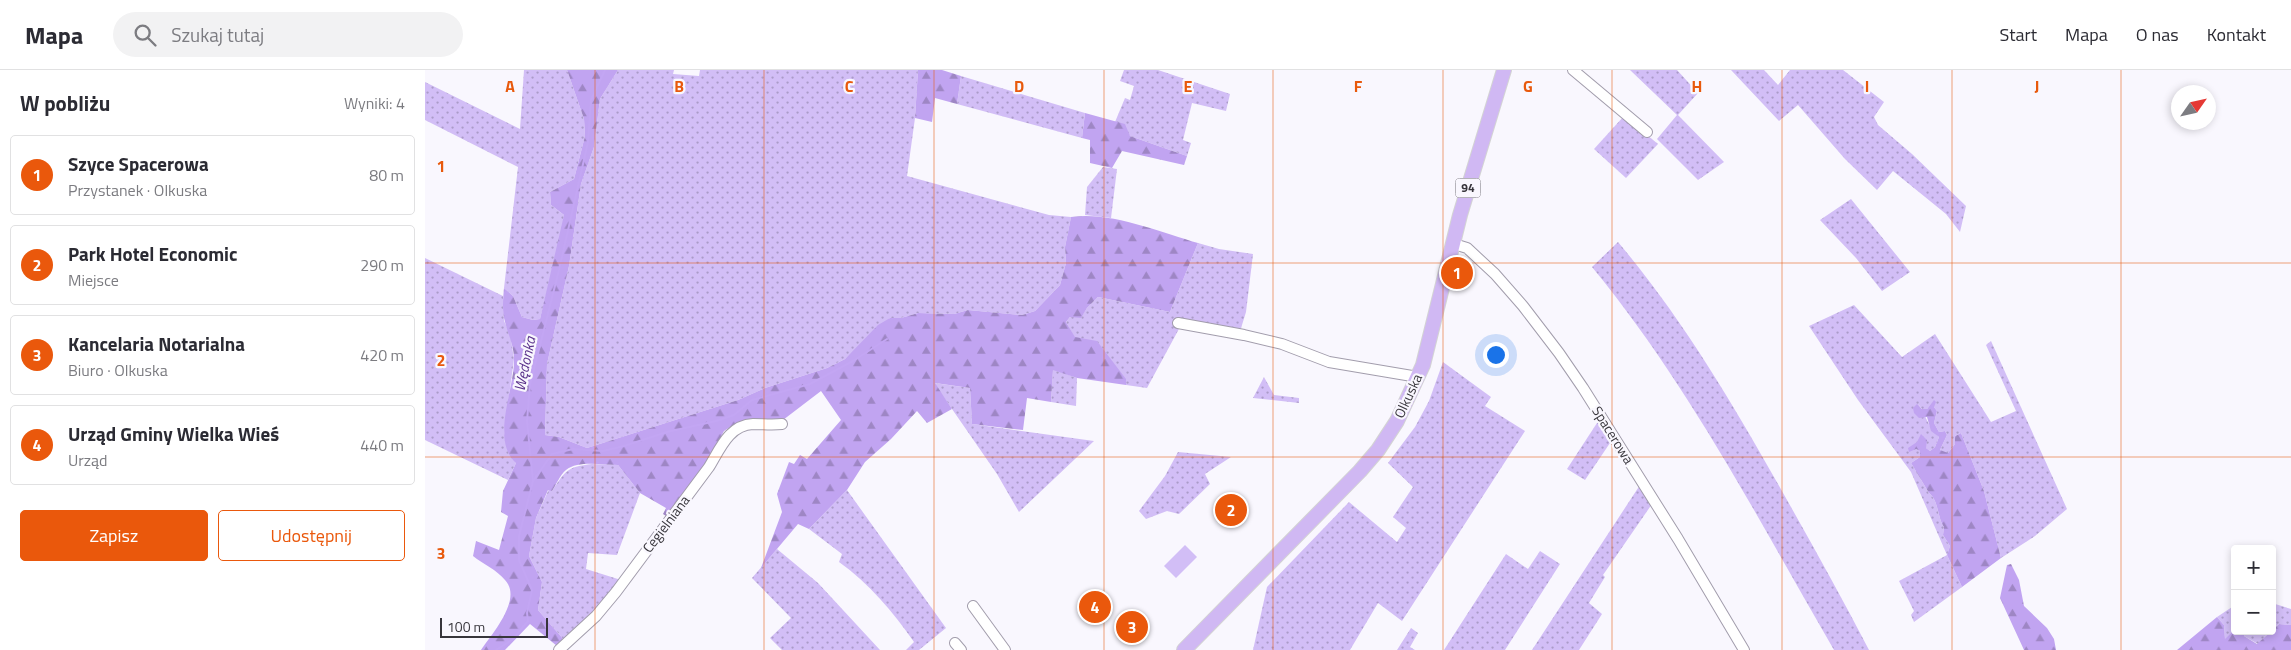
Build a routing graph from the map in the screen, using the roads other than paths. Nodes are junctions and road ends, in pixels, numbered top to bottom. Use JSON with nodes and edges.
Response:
{"nodes":[{"id":1,"x":1504,"y":70,"type":"edge"},
{"id":2,"x":1573,"y":70,"type":"edge"},
{"id":3,"x":1647,"y":132,"type":"dead end"},
{"id":4,"x":1454,"y":244,"type":"junction"},
{"id":5,"x":1177,"y":323,"type":"dead end"},
{"id":6,"x":1418,"y":377,"type":"junction"},
{"id":7,"x":782,"y":424,"type":"dead end"},
{"id":8,"x":973,"y":606,"type":"dead end"},
{"id":9,"x":559,"y":650,"type":"edge"},
{"id":10,"x":1005,"y":650,"type":"edge"},
{"id":11,"x":1184,"y":650,"type":"edge"},
{"id":12,"x":1744,"y":650,"type":"edge"}],
"edges":[{"from":1,"to":4,"type":"main road","name":"Olkuska","number":"94"},
{"from":2,"to":3,"type":"street"},
{"from":4,"to":6,"type":"main road","name":"Olkuska","number":"94"},
{"from":4,"to":12,"type":"street","name":"Spacerowa"},
{"from":5,"to":6,"type":"street"},
{"from":6,"to":11,"type":"main road","name":"Olkuska","number":"94"},
{"from":7,"to":9,"type":"street","name":"Cegielniana"},
{"from":8,"to":10,"type":"street"}]}
